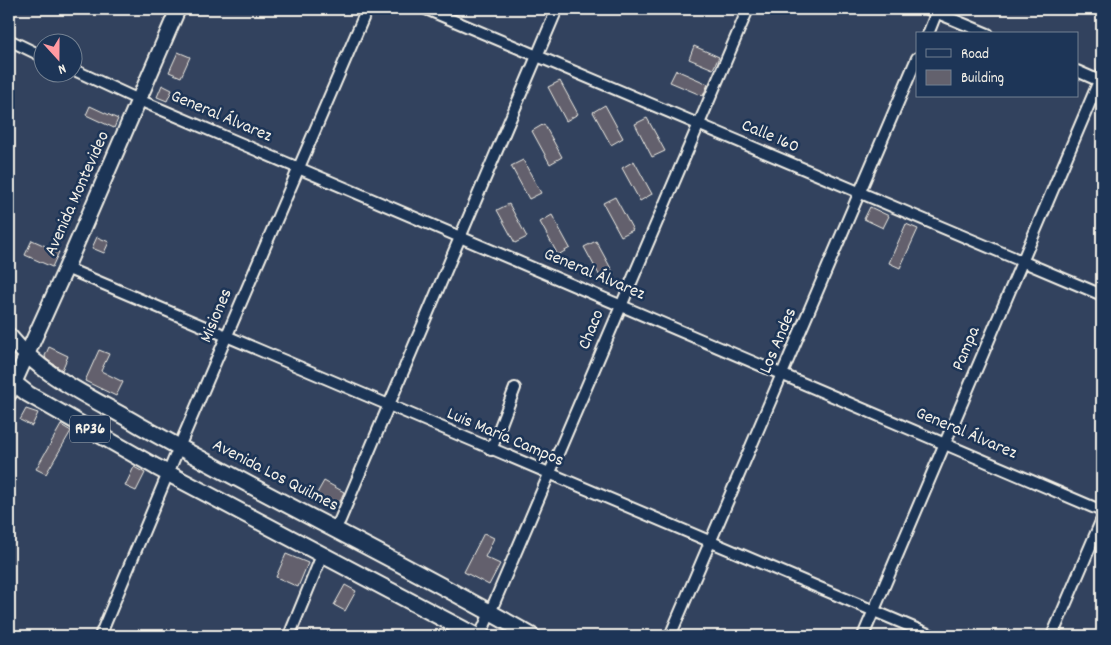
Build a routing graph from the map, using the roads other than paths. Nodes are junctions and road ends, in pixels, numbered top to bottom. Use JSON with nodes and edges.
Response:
{"nodes":[{"id":1,"x":178,"y":9,"type":"edge"},
{"id":2,"x":367,"y":9,"type":"edge"},
{"id":3,"x":426,"y":9,"type":"edge"},
{"id":4,"x":557,"y":9,"type":"edge"},
{"id":5,"x":748,"y":9,"type":"edge"},
{"id":6,"x":934,"y":10,"type":"edge"},
{"id":7,"x":928,"y":32,"type":"edge"},
{"id":8,"x":984,"y":32,"type":"edge"},
{"id":9,"x":9,"y":40,"type":"edge"},
{"id":10,"x":32,"y":51,"type":"edge"},
{"id":11,"x":538,"y":56,"type":"junction"},
{"id":12,"x":916,"y":60,"type":"edge"},
{"id":13,"x":1078,"y":71,"type":"edge"},
{"id":14,"x":82,"y":74,"type":"edge"},
{"id":15,"x":1101,"y":79,"type":"edge"},
{"id":16,"x":139,"y":100,"type":"junction"},
{"id":17,"x":698,"y":124,"type":"junction"},
{"id":18,"x":298,"y":167,"type":"junction"},
{"id":19,"x":860,"y":192,"type":"junction"},
{"id":20,"x":460,"y":236,"type":"junction"},
{"id":21,"x":1022,"y":262,"type":"junction"},
{"id":22,"x":66,"y":268,"type":"junction"},
{"id":23,"x":1102,"y":296,"type":"edge"},
{"id":24,"x":620,"y":304,"type":"junction"},
{"id":25,"x":9,"y":336,"type":"edge"},
{"id":26,"x":226,"y":337,"type":"junction"},
{"id":27,"x":26,"y":355,"type":"junction"},
{"id":28,"x":782,"y":372,"type":"junction"},
{"id":29,"x":10,"y":385,"type":"edge"},
{"id":30,"x":514,"y":388,"type":"dead end"},
{"id":31,"x":388,"y":406,"type":"junction"},
{"id":32,"x":946,"y":443,"type":"junction"},
{"id":33,"x":179,"y":447,"type":"junction"},
{"id":34,"x":491,"y":450,"type":"junction"},
{"id":35,"x":169,"y":473,"type":"junction"},
{"id":36,"x":550,"y":475,"type":"junction"},
{"id":37,"x":1102,"y":510,"type":"edge"},
{"id":38,"x":1102,"y":519,"type":"edge"},
{"id":39,"x":334,"y":528,"type":"junction"},
{"id":40,"x":711,"y":544,"type":"junction"},
{"id":41,"x":323,"y":553,"type":"junction"},
{"id":42,"x":874,"y":611,"type":"junction"},
{"id":43,"x":490,"y":612,"type":"junction"},
{"id":44,"x":100,"y":636,"type":"edge"},
{"id":45,"x":289,"y":636,"type":"edge"},
{"id":46,"x":478,"y":636,"type":"edge"},
{"id":47,"x":532,"y":636,"type":"edge"},
{"id":48,"x":670,"y":636,"type":"edge"},
{"id":49,"x":863,"y":636,"type":"edge"},
{"id":50,"x":933,"y":636,"type":"edge"},
{"id":51,"x":1052,"y":636,"type":"edge"}],
"edges":[{"from":1,"to":16,"type":"street","name":"Avenida Montevideo"},
{"from":2,"to":18,"type":"street","name":"Misiones"},
{"from":3,"to":11,"type":"street","name":"Calle 160"},
{"from":4,"to":11,"type":"street"},
{"from":5,"to":17,"type":"street","name":"Chaco"},
{"from":6,"to":7,"type":"street"},
{"from":6,"to":8,"type":"street"},
{"from":9,"to":10,"type":"street"},
{"from":11,"to":17,"type":"street","name":"Calle 160"},
{"from":11,"to":20,"type":"street"},
{"from":12,"to":19,"type":"street","name":"Los Andes"},
{"from":13,"to":15,"type":"street"},
{"from":14,"to":16,"type":"street","name":"General Álvarez"},
{"from":15,"to":21,"type":"street","name":"Pampa"},
{"from":16,"to":18,"type":"street","name":"General Álvarez"},
{"from":16,"to":22,"type":"street","name":"Avenida Montevideo"},
{"from":17,"to":19,"type":"street","name":"Calle 160"},
{"from":17,"to":24,"type":"street","name":"Chaco"},
{"from":18,"to":20,"type":"street","name":"General Álvarez"},
{"from":18,"to":26,"type":"street","name":"Misiones"},
{"from":19,"to":21,"type":"street","name":"Calle 160"},
{"from":19,"to":28,"type":"street","name":"Los Andes"},
{"from":20,"to":24,"type":"street","name":"General Álvarez"},
{"from":20,"to":31,"type":"street"},
{"from":21,"to":23,"type":"street","name":"Calle 160"},
{"from":21,"to":32,"type":"street","name":"Pampa"},
{"from":22,"to":26,"type":"street","name":"Luis María Campos"},
{"from":22,"to":27,"type":"street","name":"Avenida Montevideo"},
{"from":24,"to":28,"type":"street","name":"General Álvarez"},
{"from":24,"to":36,"type":"street","name":"Chaco"},
{"from":25,"to":27,"type":"main road","name":"Avenida Los Quilmes","number":"RP36"},
{"from":26,"to":31,"type":"street","name":"Luis María Campos"},
{"from":26,"to":33,"type":"street","name":"Misiones"},
{"from":27,"to":29,"type":"street","name":"Avenida Montevideo"},
{"from":27,"to":33,"type":"main road","name":"Avenida Los Quilmes","number":"RP36"},
{"from":28,"to":32,"type":"street","name":"General Álvarez"},
{"from":28,"to":40,"type":"street","name":"Los Andes"},
{"from":29,"to":35,"type":"main road","number":"RP36"},
{"from":30,"to":34,"type":"street"},
{"from":31,"to":34,"type":"street","name":"Luis María Campos"},
{"from":31,"to":39,"type":"street"},
{"from":32,"to":37,"type":"street","name":"General Álvarez"},
{"from":32,"to":42,"type":"street","name":"Pampa"},
{"from":33,"to":35,"type":"street","name":"Misiones"},
{"from":33,"to":39,"type":"main road","name":"Avenida Los Quilmes","number":"RP36"},
{"from":34,"to":36,"type":"street","name":"Luis María Campos"},
{"from":35,"to":41,"type":"main road","number":"RP36"},
{"from":35,"to":44,"type":"street","name":"Misiones"},
{"from":36,"to":40,"type":"street","name":"Luis María Campos"},
{"from":36,"to":43,"type":"street","name":"Chaco"},
{"from":38,"to":51,"type":"street"},
{"from":39,"to":43,"type":"main road","name":"Avenida Los Quilmes","number":"RP36"},
{"from":40,"to":42,"type":"street","name":"Luis María Campos"},
{"from":40,"to":48,"type":"street","name":"Los Andes"},
{"from":41,"to":45,"type":"street"},
{"from":41,"to":46,"type":"main road","number":"RP36"},
{"from":42,"to":49,"type":"street","name":"Pampa"},
{"from":42,"to":50,"type":"street","name":"Luis María Campos"},
{"from":43,"to":46,"type":"street","name":"Chaco"},
{"from":43,"to":47,"type":"main road","name":"Avenida Los Quilmes","number":"RP36"}]}
